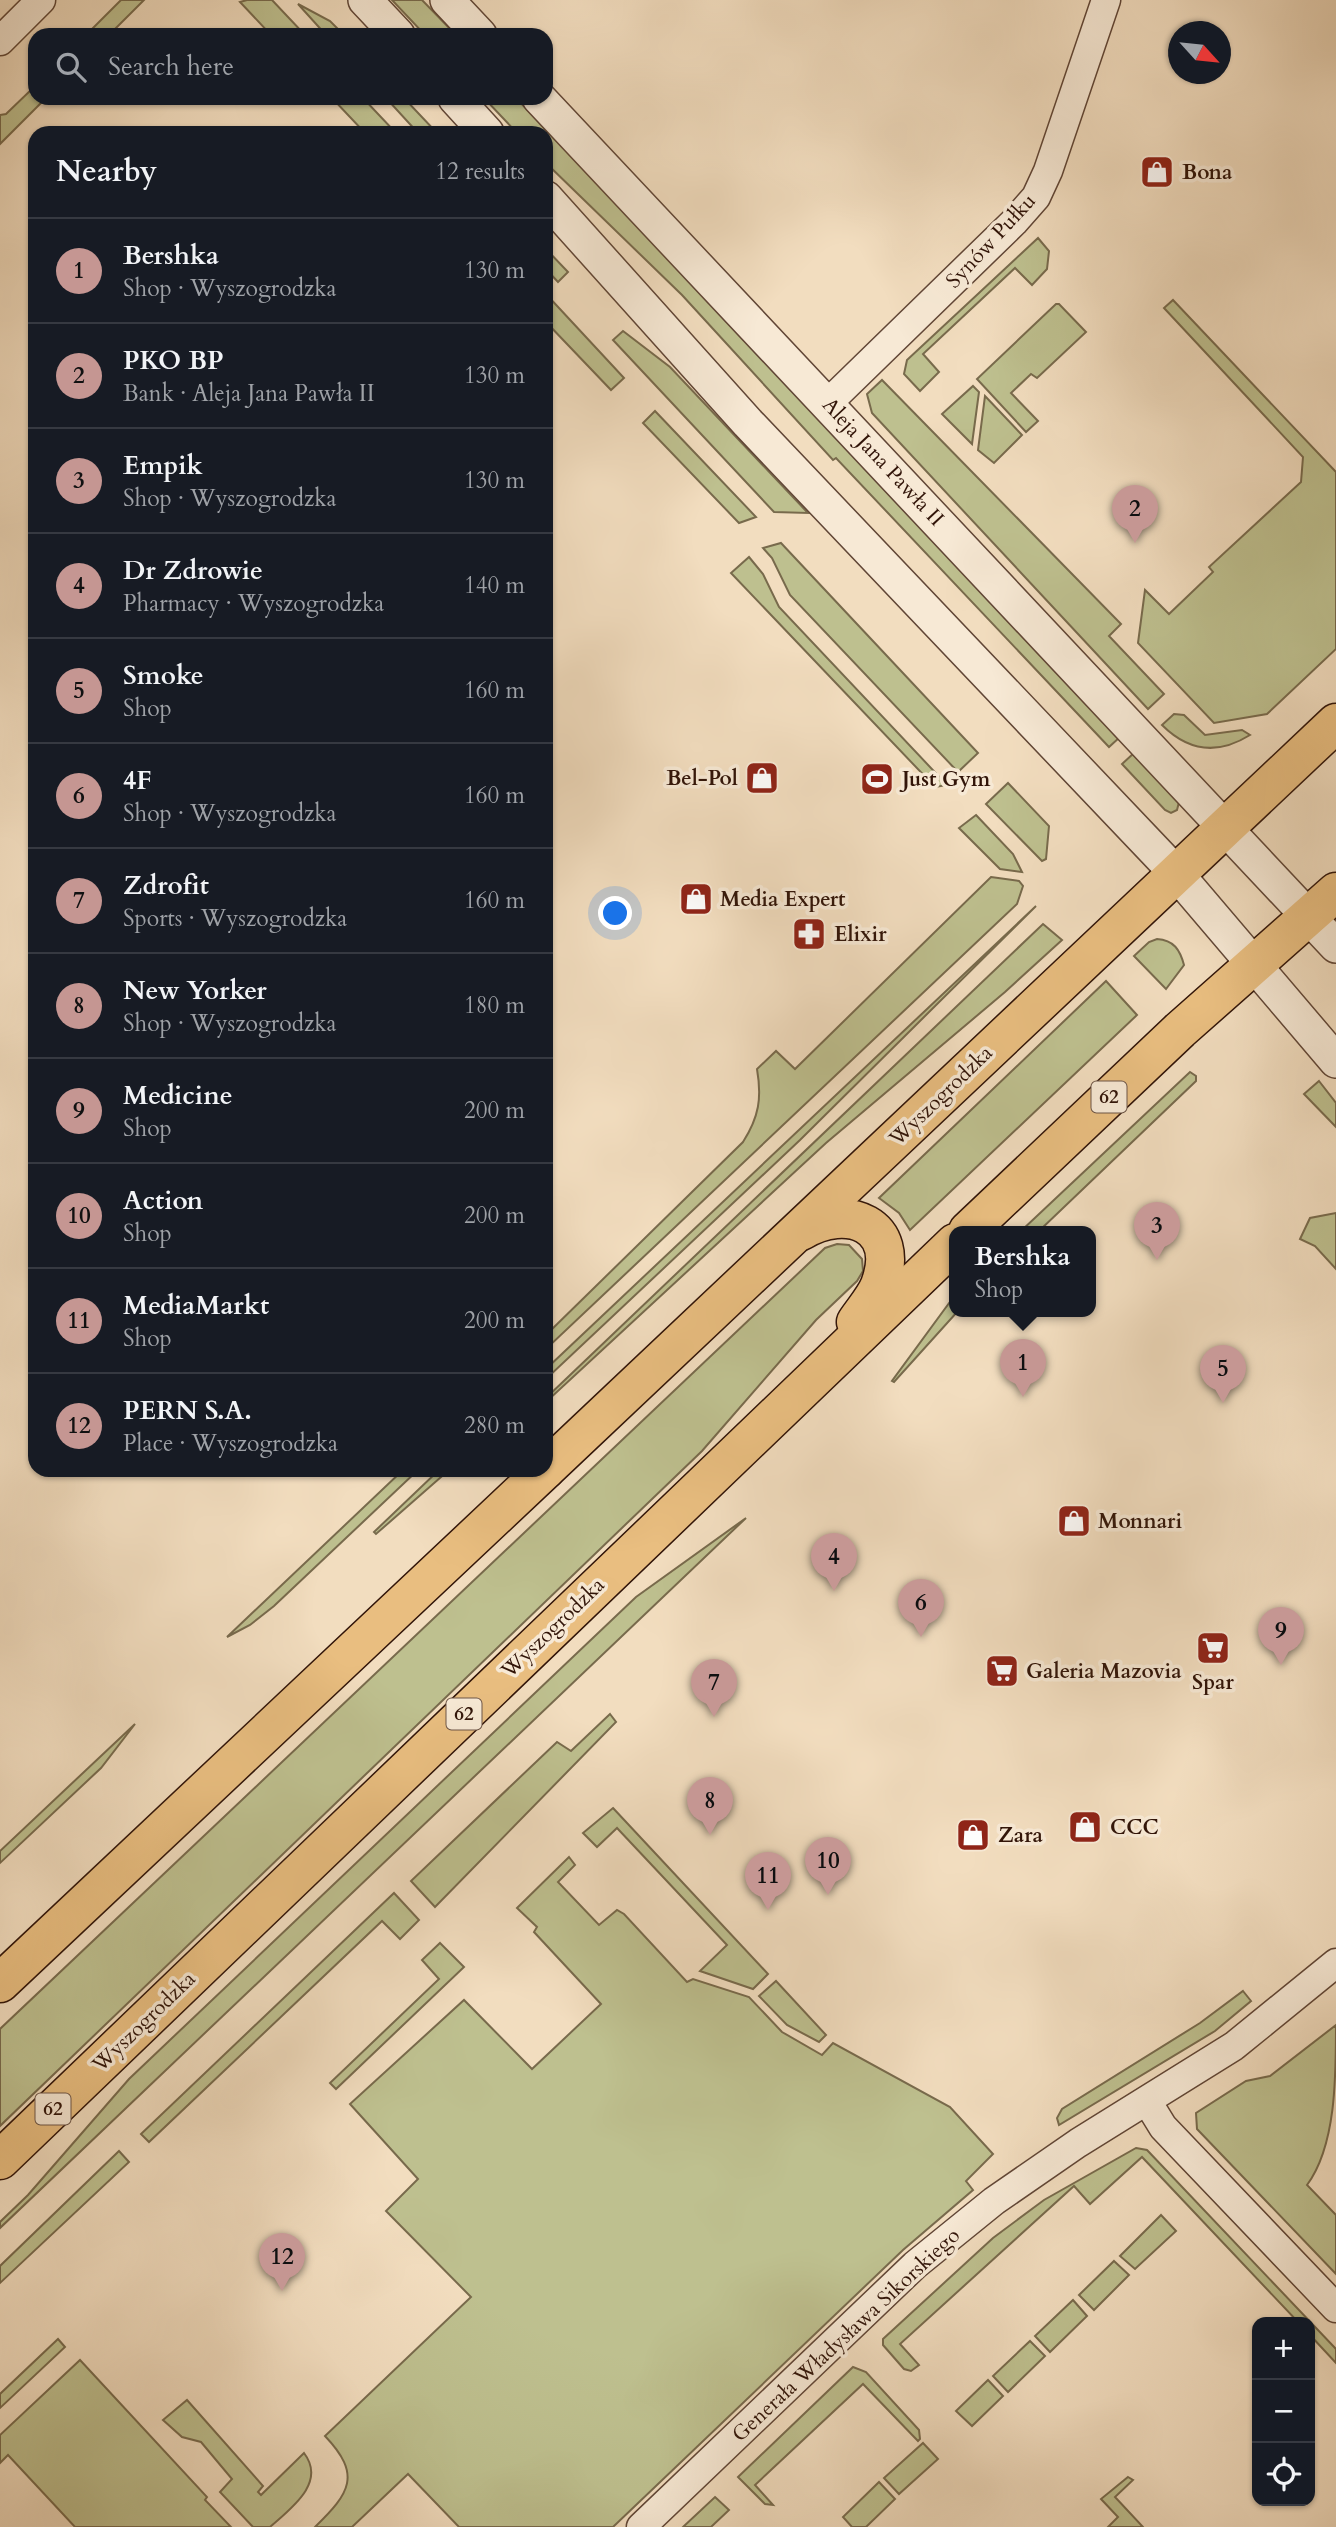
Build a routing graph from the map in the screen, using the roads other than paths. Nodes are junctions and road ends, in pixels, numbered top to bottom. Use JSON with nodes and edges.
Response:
{"nodes":[{"id":1,"x":41,"y":0,"type":"edge"},
{"id":2,"x":365,"y":0,"type":"edge"},
{"id":3,"x":447,"y":0,"type":"edge"},
{"id":4,"x":1106,"y":0,"type":"edge"},
{"id":5,"x":391,"y":28,"type":"edge"},
{"id":6,"x":473,"y":28,"type":"edge"},
{"id":7,"x":0,"y":41,"type":"edge"},
{"id":8,"x":461,"y":105,"type":"edge"},
{"id":9,"x":546,"y":105,"type":"edge"},
{"id":10,"x":481,"y":126,"type":"edge"},
{"id":11,"x":553,"y":206,"type":"edge"},
{"id":12,"x":828,"y":403,"type":"junction"},
{"id":13,"x":1336,"y":723,"type":"edge"},
{"id":14,"x":1226,"y":825,"type":"junction"},
{"id":15,"x":1176,"y":873,"type":"junction"},
{"id":16,"x":1336,"y":892,"type":"edge"},
{"id":17,"x":1308,"y":917,"type":"junction"},
{"id":18,"x":1336,"y":946,"type":"edge"},
{"id":19,"x":1252,"y":966,"type":"junction"},
{"id":20,"x":1336,"y":1061,"type":"edge"},
{"id":21,"x":973,"y":1226,"type":"edge"},
{"id":22,"x":797,"y":1233,"type":"junction"},
{"id":23,"x":949,"y":1249,"type":"edge"},
{"id":24,"x":822,"y":1368,"type":"junction"},
{"id":25,"x":553,"y":1463,"type":"edge"},
{"id":26,"x":539,"y":1477,"type":"edge"},
{"id":27,"x":1336,"y":1963,"type":"edge"},
{"id":28,"x":0,"y":1983,"type":"edge"},
{"id":29,"x":1147,"y":2102,"type":"junction"},
{"id":30,"x":0,"y":2160,"type":"edge"},
{"id":31,"x":1336,"y":2308,"type":"edge"},
{"id":32,"x":641,"y":2527,"type":"edge"}],
"edges":[{"from":1,"to":7,"type":"street"},
{"from":2,"to":5,"type":"street"},
{"from":3,"to":6,"type":"street"},
{"from":4,"to":12,"type":"street","name":"Synów Pułku"},
{"from":8,"to":10,"type":"street"},
{"from":9,"to":12,"type":"street","name":"Aleja Jana Pawła II"},
{"from":11,"to":15,"type":"street"},
{"from":12,"to":14,"type":"street","name":"Aleja Jana Pawła II"},
{"from":13,"to":14,"type":"main road","name":"Wyszogrodzka"},
{"from":14,"to":15,"type":"main road","name":"Wyszogrodzka"},
{"from":14,"to":17,"type":"street","name":"Aleja Jana Pawła II"},
{"from":15,"to":19,"type":"street"},
{"from":15,"to":22,"type":"main road","name":"Wyszogrodzka"},
{"from":16,"to":17,"type":"main road","number":"62"},
{"from":17,"to":18,"type":"street","name":"Aleja Jana Pawła II"},
{"from":17,"to":19,"type":"main road","number":"62"},
{"from":19,"to":20,"type":"street"},
{"from":19,"to":21,"type":"main road","number":"62"},
{"from":22,"to":24,"type":"main road"},
{"from":22,"to":25,"type":"main road","name":"Wyszogrodzka"},
{"from":23,"to":24,"type":"main road","name":"Wyszogrodzka","number":"62"},
{"from":24,"to":30,"type":"main road","name":"Wyszogrodzka","number":"62"},
{"from":26,"to":28,"type":"main road","name":"Wyszogrodzka"},
{"from":27,"to":29,"type":"street","name":"Generała Władysława Sikorskiego"},
{"from":29,"to":31,"type":"street"},
{"from":29,"to":32,"type":"street","name":"Generała Władysława Sikorskiego"}]}
